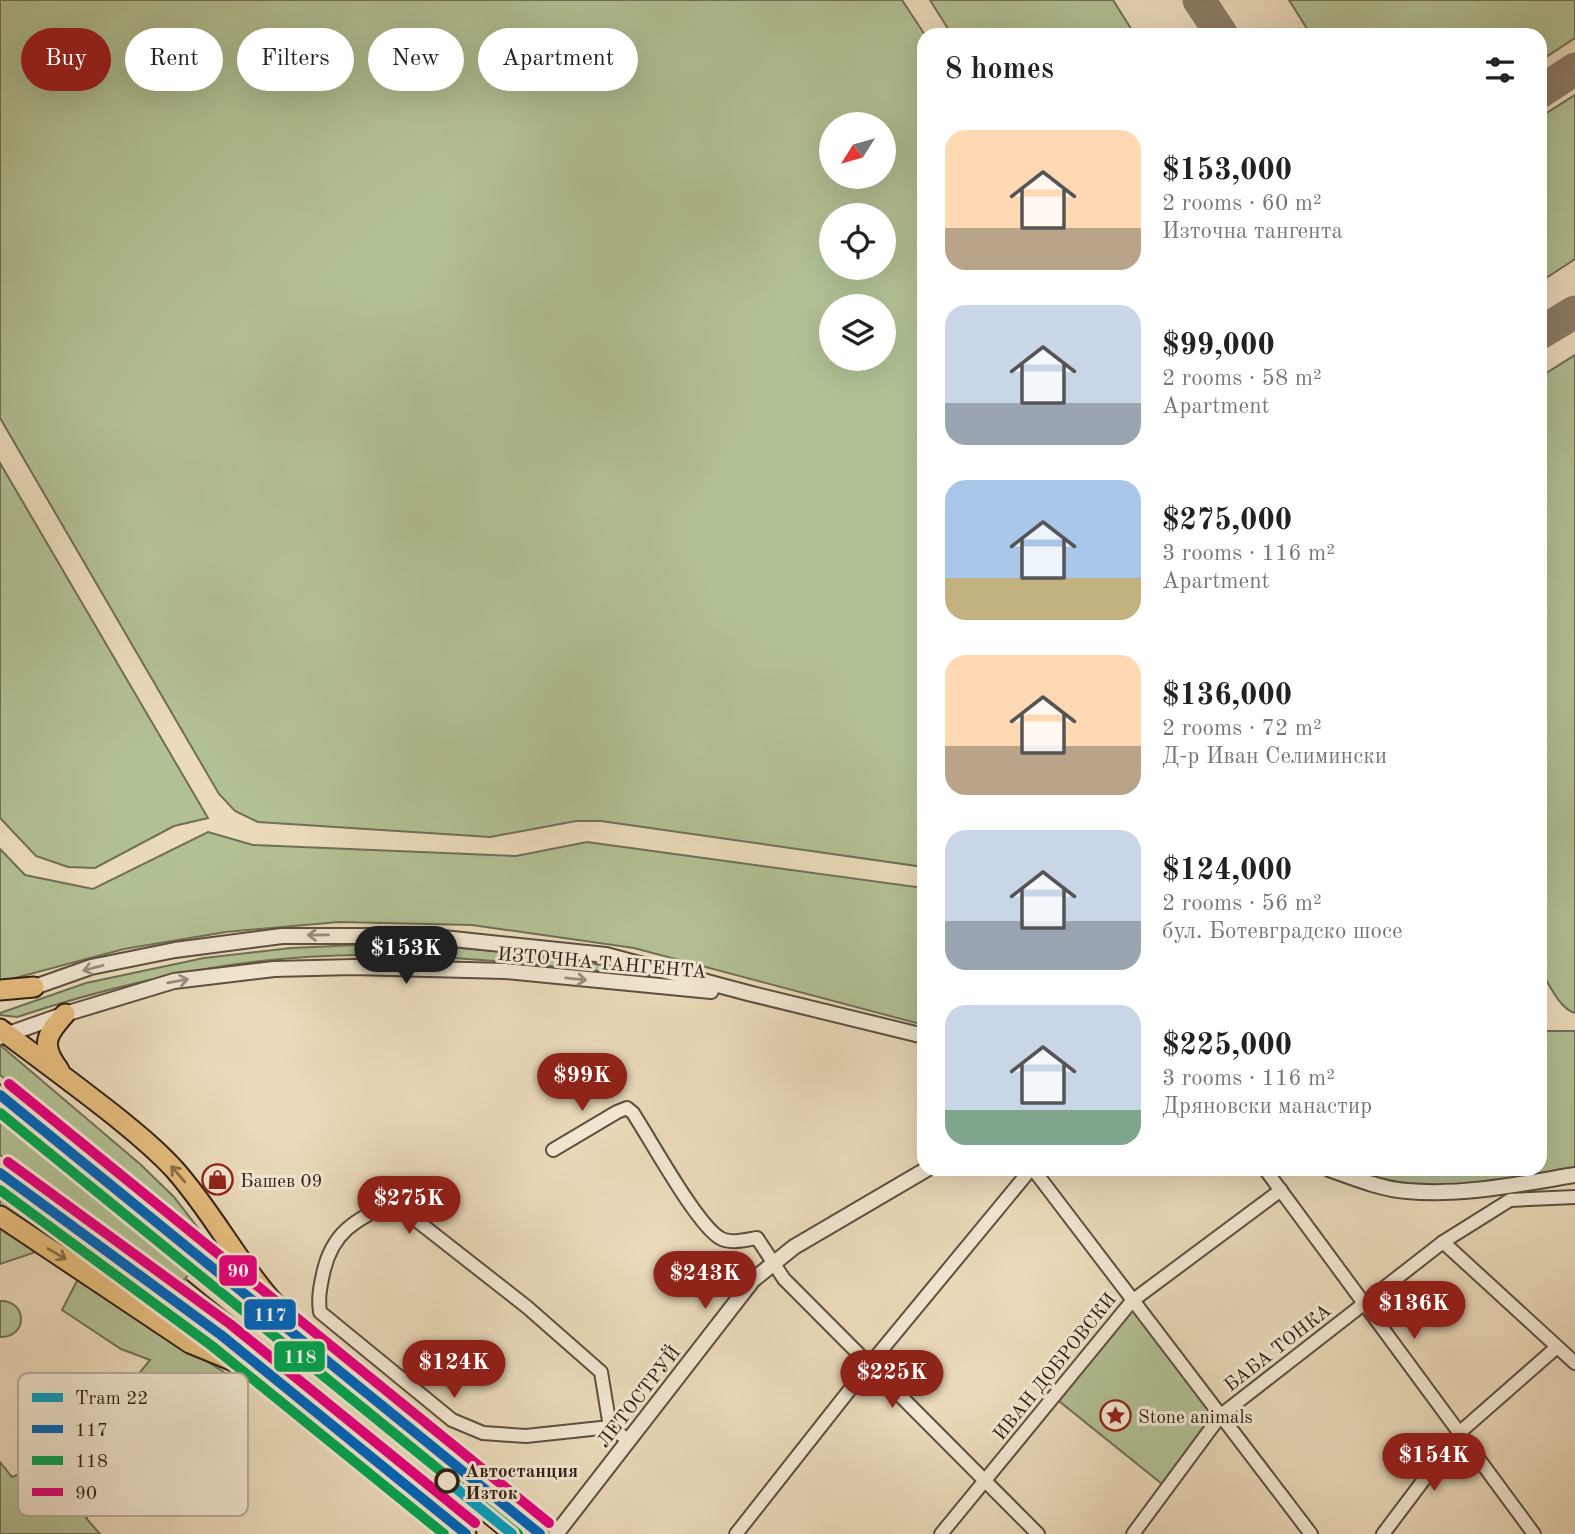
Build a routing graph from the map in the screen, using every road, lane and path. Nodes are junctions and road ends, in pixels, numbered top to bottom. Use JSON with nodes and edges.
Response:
{"nodes":[{"id":1,"x":34,"y":987,"type":"junction"},
{"id":2,"x":0,"y":990,"type":"edge"},
{"id":3,"x":748,"y":993,"type":"junction"},
{"id":4,"x":0,"y":999,"type":"edge"},
{"id":5,"x":65,"y":1014,"type":"junction"},
{"id":6,"x":3,"y":1033,"type":"edge"},
{"id":7,"x":917,"y":1034,"type":"edge"},
{"id":8,"x":62,"y":1074,"type":"junction"},
{"id":9,"x":0,"y":1095,"type":"edge"},
{"id":10,"x":554,"y":1150,"type":"dead end"},
{"id":11,"x":0,"y":1173,"type":"edge"},
{"id":12,"x":917,"y":1175,"type":"edge"},
{"id":13,"x":1575,"y":1175,"type":"edge"},
{"id":14,"x":1026,"y":1176,"type":"edge"},
{"id":15,"x":1037,"y":1176,"type":"edge"},
{"id":16,"x":1270,"y":1176,"type":"edge"},
{"id":17,"x":1350,"y":1176,"type":"edge"},
{"id":18,"x":1490,"y":1188,"type":"junction"},
{"id":19,"x":1281,"y":1190,"type":"junction"},
{"id":20,"x":1575,"y":1197,"type":"edge"},
{"id":21,"x":1492,"y":1211,"type":"junction"},
{"id":22,"x":0,"y":1216,"type":"edge"},
{"id":23,"x":1443,"y":1242,"type":"junction"},
{"id":24,"x":772,"y":1263,"type":"junction"},
{"id":25,"x":1132,"y":1301,"type":"junction"},
{"id":26,"x":1366,"y":1303,"type":"junction"},
{"id":27,"x":1557,"y":1347,"type":"junction"},
{"id":28,"x":329,"y":1363,"type":"junction"},
{"id":29,"x":1575,"y":1363,"type":"edge"},
{"id":30,"x":870,"y":1364,"type":"junction"},
{"id":31,"x":274,"y":1378,"type":"junction"},
{"id":32,"x":1221,"y":1415,"type":"junction"},
{"id":33,"x":610,"y":1427,"type":"junction"},
{"id":34,"x":1459,"y":1433,"type":"junction"},
{"id":35,"x":628,"y":1440,"type":"junction"},
{"id":36,"x":985,"y":1481,"type":"junction"},
{"id":37,"x":466,"y":1534,"type":"edge"},
{"id":38,"x":540,"y":1534,"type":"edge"},
{"id":39,"x":556,"y":1534,"type":"edge"},
{"id":40,"x":736,"y":1534,"type":"edge"},
{"id":41,"x":941,"y":1534,"type":"edge"},
{"id":42,"x":1038,"y":1534,"type":"edge"},
{"id":43,"x":1133,"y":1534,"type":"edge"},
{"id":44,"x":1311,"y":1534,"type":"edge"},
{"id":45,"x":1383,"y":1534,"type":"edge"},
{"id":46,"x":1534,"y":1534,"type":"edge"}],
"edges":[{"from":1,"to":2,"type":"main road"},
{"from":3,"to":1,"type":"street","name":"ИЗТОЧНА ТАНГЕНТА","one_way":true},
{"from":1,"to":4,"type":"street","name":"ИЗТОЧНА ТАНГЕНТА"},
{"from":5,"to":3,"type":"street","name":"ИЗТОЧНА ТАНГЕНТА","one_way":true},
{"from":3,"to":7,"type":"street","name":"ИЗТОЧНА ТАНГЕНТА"},
{"from":5,"to":6,"type":"street","name":"ИЗТОЧНА ТАНГЕНТА"},
{"from":5,"to":8,"type":"main road"},
{"from":6,"to":8,"type":"main road"},
{"from":28,"to":8,"type":"main road","one_way":true},
{"from":9,"to":28,"type":"main road"},
{"from":10,"to":24,"type":"street"},
{"from":11,"to":31,"type":"main road"},
{"from":12,"to":24,"type":"street","name":"ЛЕТОСТРУЙ"},
{"from":13,"to":18,"type":"street"},
{"from":14,"to":30,"type":"street"},
{"from":15,"to":25,"type":"street"},
{"from":16,"to":19,"type":"street"},
{"from":17,"to":18,"type":"street"},
{"from":18,"to":21,"type":"street"},
{"from":19,"to":25,"type":"street","name":"ИВАН ДОБРОВСКИ"},
{"from":19,"to":26,"type":"street"},
{"from":20,"to":21,"type":"street"},
{"from":21,"to":23,"type":"street","name":"БАБА ТОНКА"},
{"from":22,"to":31,"type":"main road","one_way":true},
{"from":23,"to":26,"type":"street","name":"БАБА ТОНКА"},
{"from":23,"to":27,"type":"street"},
{"from":24,"to":30,"type":"street"},
{"from":24,"to":35,"type":"street","name":"ЛЕТОСТРУЙ"},
{"from":25,"to":32,"type":"street"},
{"from":25,"to":36,"type":"street","name":"ИВАН ДОБРОВСКИ"},
{"from":26,"to":32,"type":"street","name":"БАБА ТОНКА"},
{"from":26,"to":34,"type":"street"},
{"from":27,"to":29,"type":"street"},
{"from":27,"to":34,"type":"street"},
{"from":28,"to":38,"type":"main road"},
{"from":30,"to":36,"type":"street"},
{"from":30,"to":40,"type":"street"},
{"from":31,"to":37,"type":"main road"},
{"from":32,"to":43,"type":"street","name":"БАБА ТОНКА"},
{"from":32,"to":44,"type":"street"},
{"from":33,"to":33,"type":"street"},
{"from":33,"to":35,"type":"street"},
{"from":34,"to":45,"type":"street"},
{"from":34,"to":46,"type":"street"},
{"from":35,"to":39,"type":"street","name":"ЛЕТОСТРУЙ"},
{"from":36,"to":41,"type":"street","name":"ИВАН ДОБРОВСКИ"},
{"from":36,"to":42,"type":"street"}]}
